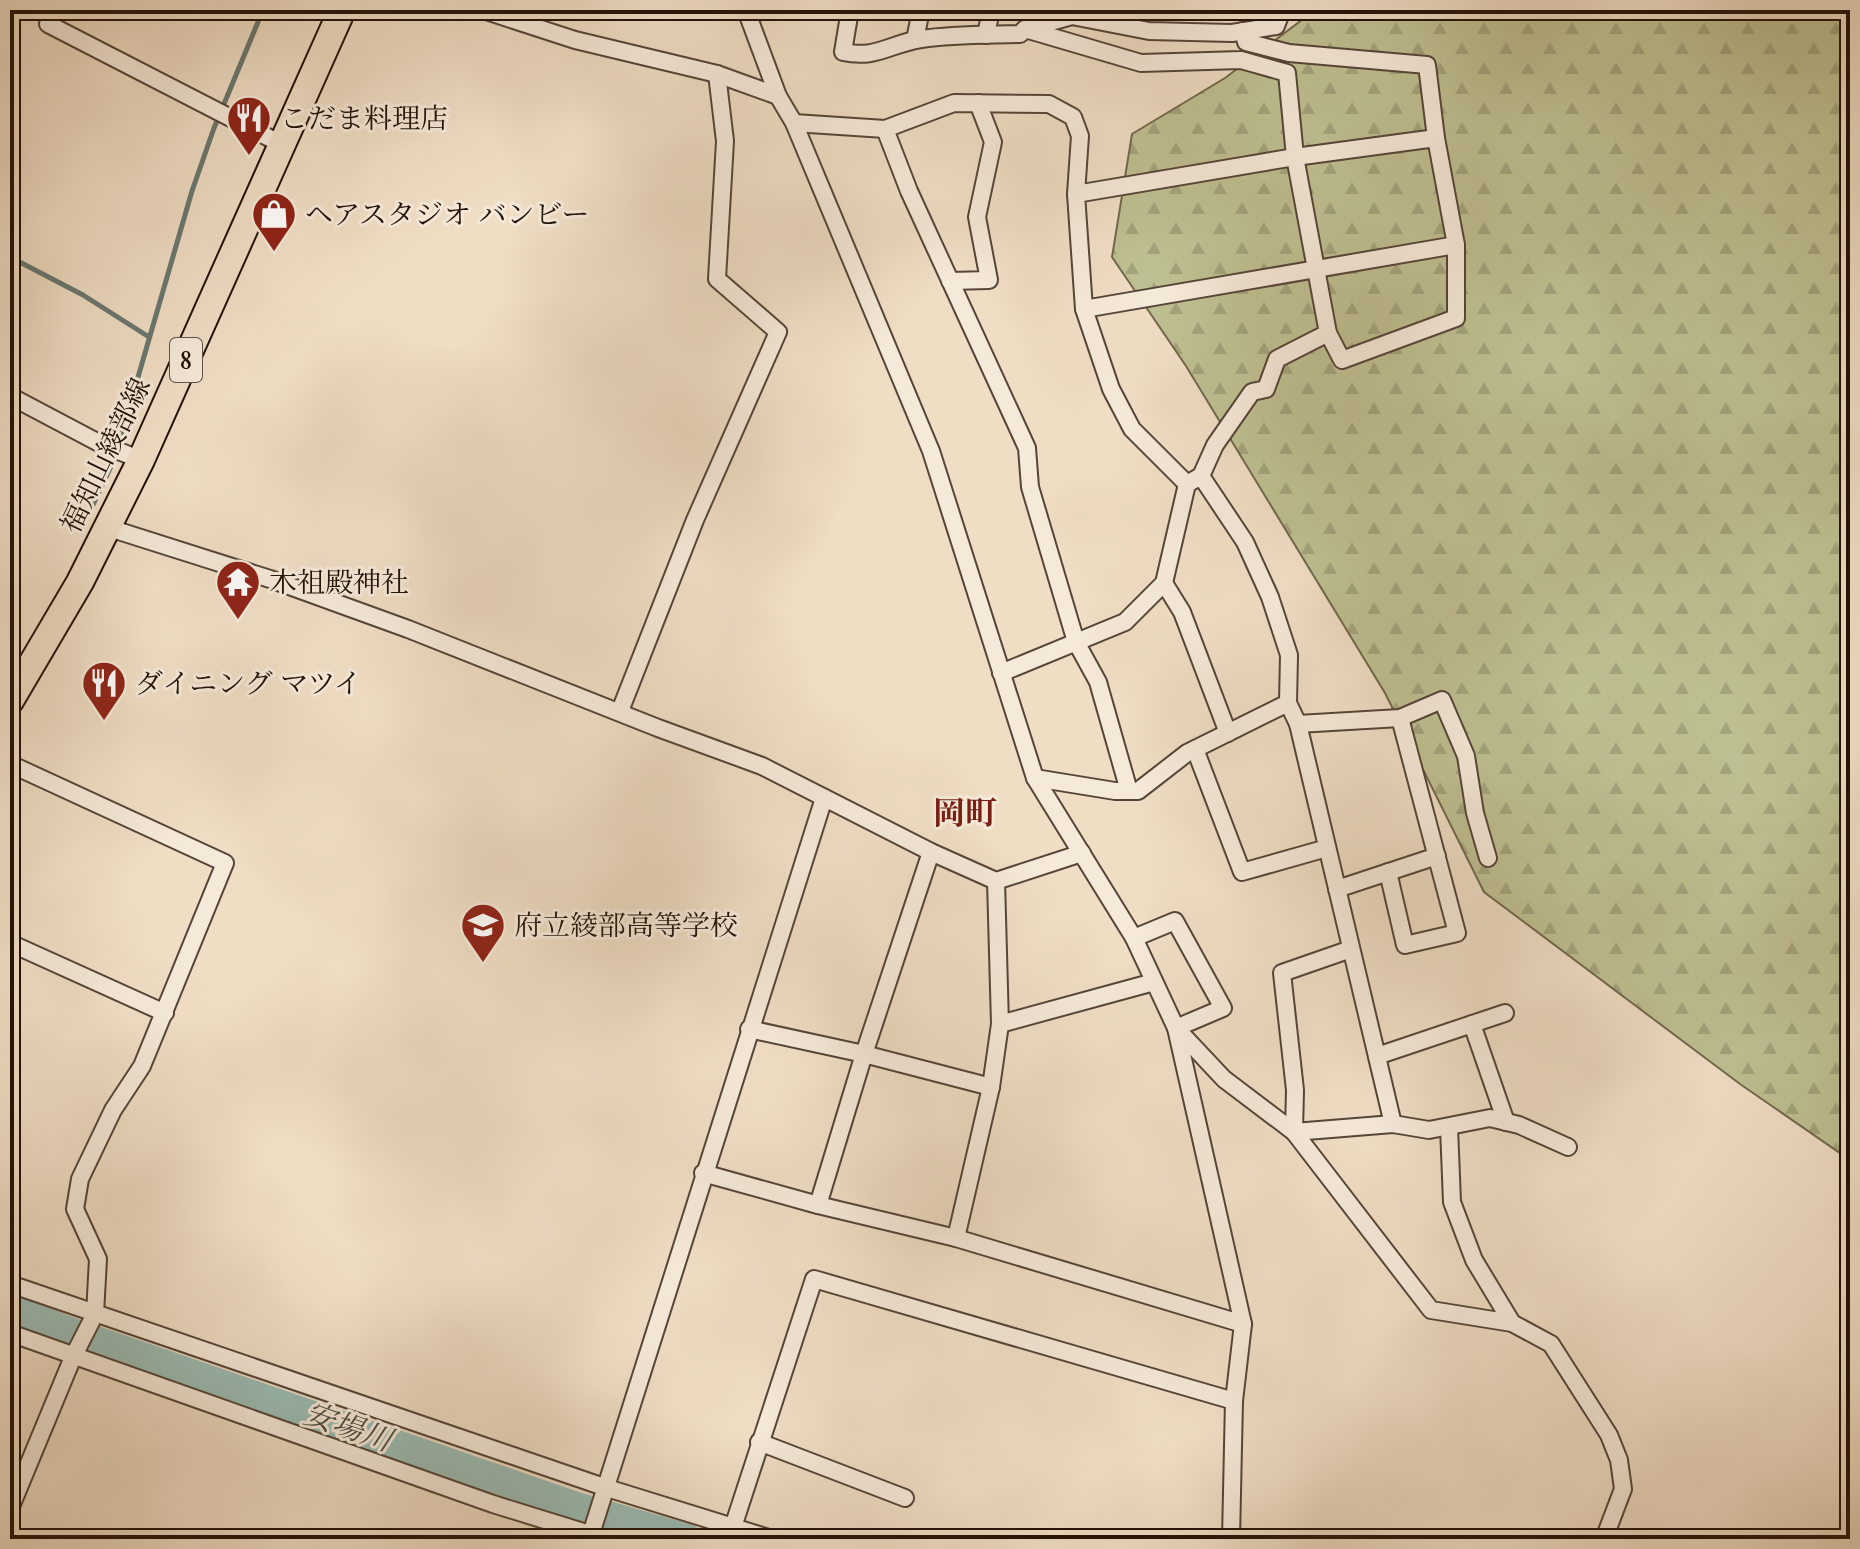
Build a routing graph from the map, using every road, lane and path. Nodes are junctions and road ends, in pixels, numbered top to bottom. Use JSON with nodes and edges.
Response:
{"nodes":[{"id":1,"x":55,"y":10,"type":"edge"},
{"id":2,"x":342,"y":10,"type":"edge"},
{"id":3,"x":483,"y":10,"type":"edge"},
{"id":4,"x":746,"y":10,"type":"edge"},
{"id":5,"x":850,"y":10,"type":"edge"},
{"id":6,"x":921,"y":10,"type":"edge"},
{"id":7,"x":991,"y":10,"type":"edge"},
{"id":8,"x":1282,"y":10,"type":"edge"},
{"id":9,"x":1025,"y":29,"type":"junction"},
{"id":10,"x":1243,"y":31,"type":"junction"},
{"id":11,"x":986,"y":35,"type":"junction"},
{"id":12,"x":915,"y":40,"type":"junction"},
{"id":13,"x":717,"y":74,"type":"junction"},
{"id":14,"x":778,"y":96,"type":"junction"},
{"id":15,"x":978,"y":103,"type":"junction"},
{"id":16,"x":794,"y":123,"type":"junction"},
{"id":17,"x":885,"y":129,"type":"junction"},
{"id":18,"x":1436,"y":138,"type":"junction"},
{"id":19,"x":283,"y":145,"type":"junction"},
{"id":20,"x":1295,"y":157,"type":"junction"},
{"id":21,"x":1076,"y":194,"type":"junction"},
{"id":22,"x":1456,"y":245,"type":"junction"},
{"id":23,"x":1317,"y":269,"type":"junction"},
{"id":24,"x":950,"y":281,"type":"junction"},
{"id":25,"x":1084,"y":309,"type":"junction"},
{"id":26,"x":1328,"y":333,"type":"junction"},
{"id":27,"x":10,"y":396,"type":"edge"},
{"id":28,"x":141,"y":460,"type":"junction"},
{"id":29,"x":1194,"y":480,"type":"junction"},
{"id":30,"x":106,"y":527,"type":"junction"},
{"id":31,"x":1164,"y":583,"type":"junction"},
{"id":32,"x":1076,"y":642,"type":"junction"},
{"id":33,"x":1001,"y":673,"type":"junction"},
{"id":34,"x":10,"y":701,"type":"edge"},
{"id":35,"x":1288,"y":703,"type":"junction"},
{"id":36,"x":620,"y":711,"type":"junction"},
{"id":37,"x":1400,"y":718,"type":"junction"},
{"id":38,"x":1298,"y":724,"type":"junction"},
{"id":39,"x":1228,"y":733,"type":"junction"},
{"id":40,"x":1195,"y":749,"type":"junction"},
{"id":41,"x":10,"y":764,"type":"edge"},
{"id":42,"x":1035,"y":778,"type":"junction"},
{"id":43,"x":1129,"y":791,"type":"junction"},
{"id":44,"x":824,"y":798,"type":"junction"},
{"id":45,"x":1327,"y":848,"type":"junction"},
{"id":46,"x":931,"y":852,"type":"junction"},
{"id":47,"x":1082,"y":853,"type":"junction"},
{"id":48,"x":1437,"y":856,"type":"junction"},
{"id":49,"x":1488,"y":858,"type":"dead end"},
{"id":50,"x":1388,"y":872,"type":"junction"},
{"id":51,"x":996,"y":881,"type":"junction"},
{"id":52,"x":1337,"y":889,"type":"junction"},
{"id":53,"x":1134,"y":938,"type":"junction"},
{"id":54,"x":10,"y":943,"type":"edge"},
{"id":55,"x":1351,"y":949,"type":"junction"},
{"id":56,"x":1154,"y":982,"type":"junction"},
{"id":57,"x":165,"y":1013,"type":"junction"},
{"id":58,"x":1505,"y":1013,"type":"dead end"},
{"id":59,"x":1000,"y":1024,"type":"junction"},
{"id":60,"x":1472,"y":1024,"type":"junction"},
{"id":61,"x":1176,"y":1028,"type":"junction"},
{"id":62,"x":749,"y":1029,"type":"junction"},
{"id":63,"x":864,"y":1054,"type":"junction"},
{"id":64,"x":1377,"y":1056,"type":"junction"},
{"id":65,"x":991,"y":1087,"type":"junction"},
{"id":66,"x":1506,"y":1122,"type":"junction"},
{"id":67,"x":1393,"y":1124,"type":"junction"},
{"id":68,"x":1449,"y":1127,"type":"junction"},
{"id":69,"x":1294,"y":1132,"type":"junction"},
{"id":70,"x":1568,"y":1147,"type":"dead end"},
{"id":71,"x":703,"y":1173,"type":"junction"},
{"id":72,"x":818,"y":1205,"type":"junction"},
{"id":73,"x":956,"y":1238,"type":"junction"},
{"id":74,"x":10,"y":1284,"type":"edge"},
{"id":75,"x":95,"y":1314,"type":"junction"},
{"id":76,"x":1512,"y":1323,"type":"junction"},
{"id":77,"x":1243,"y":1324,"type":"junction"},
{"id":78,"x":10,"y":1333,"type":"edge"},
{"id":79,"x":73,"y":1357,"type":"junction"},
{"id":80,"x":1234,"y":1401,"type":"junction"},
{"id":81,"x":759,"y":1442,"type":"junction"},
{"id":82,"x":605,"y":1491,"type":"junction"},
{"id":83,"x":905,"y":1498,"type":"dead end"},
{"id":84,"x":10,"y":1509,"type":"edge"},
{"id":85,"x":733,"y":1527,"type":"junction"},
{"id":86,"x":595,"y":1537,"type":"edge"},
{"id":87,"x":772,"y":1539,"type":"edge"},
{"id":88,"x":1231,"y":1539,"type":"edge"},
{"id":89,"x":1604,"y":1539,"type":"edge"}],
"edges":[{"from":1,"to":19,"type":"street"},
{"from":2,"to":19,"type":"main road","name":"福知山綾部線","number":"8"},
{"from":3,"to":13,"type":"street"},
{"from":4,"to":14,"type":"street"},
{"from":5,"to":12,"type":"street"},
{"from":6,"to":12,"type":"street"},
{"from":7,"to":11,"type":"street"},
{"from":8,"to":10,"type":"street"},
{"from":9,"to":10,"type":"street"},
{"from":9,"to":11,"type":"street"},
{"from":9,"to":20,"type":"street"},
{"from":10,"to":18,"type":"street"},
{"from":11,"to":12,"type":"street"},
{"from":13,"to":14,"type":"street"},
{"from":13,"to":36,"type":"street"},
{"from":14,"to":16,"type":"street"},
{"from":15,"to":17,"type":"street"},
{"from":15,"to":21,"type":"street"},
{"from":15,"to":24,"type":"street"},
{"from":16,"to":17,"type":"street"},
{"from":16,"to":33,"type":"street"},
{"from":17,"to":24,"type":"street"},
{"from":18,"to":20,"type":"street"},
{"from":18,"to":22,"type":"street"},
{"from":19,"to":28,"type":"main road","name":"福知山綾部線","number":"8"},
{"from":20,"to":21,"type":"street"},
{"from":20,"to":23,"type":"street"},
{"from":21,"to":25,"type":"street"},
{"from":22,"to":23,"type":"street"},
{"from":22,"to":26,"type":"street"},
{"from":23,"to":25,"type":"street"},
{"from":23,"to":26,"type":"street"},
{"from":24,"to":32,"type":"street"},
{"from":25,"to":29,"type":"street"},
{"from":26,"to":29,"type":"street"},
{"from":27,"to":28,"type":"street"},
{"from":28,"to":30,"type":"main road","name":"福知山綾部線","number":"8"},
{"from":29,"to":31,"type":"street"},
{"from":29,"to":35,"type":"street"},
{"from":30,"to":34,"type":"main road","name":"福知山綾部線","number":"8"},
{"from":30,"to":36,"type":"street"},
{"from":31,"to":32,"type":"street"},
{"from":31,"to":39,"type":"street"},
{"from":32,"to":33,"type":"street"},
{"from":32,"to":43,"type":"street"},
{"from":33,"to":42,"type":"street"},
{"from":35,"to":38,"type":"street"},
{"from":35,"to":39,"type":"street"},
{"from":36,"to":44,"type":"street"},
{"from":37,"to":38,"type":"street"},
{"from":37,"to":48,"type":"street"},
{"from":37,"to":49,"type":"street"},
{"from":38,"to":45,"type":"street"},
{"from":39,"to":40,"type":"street"},
{"from":40,"to":43,"type":"street"},
{"from":40,"to":45,"type":"street"},
{"from":41,"to":57,"type":"street"},
{"from":42,"to":43,"type":"street"},
{"from":42,"to":47,"type":"street"},
{"from":44,"to":46,"type":"street"},
{"from":44,"to":62,"type":"street"},
{"from":45,"to":52,"type":"street"},
{"from":46,"to":51,"type":"street"},
{"from":46,"to":63,"type":"street"},
{"from":47,"to":51,"type":"street"},
{"from":47,"to":53,"type":"street"},
{"from":48,"to":50,"type":"street"},
{"from":48,"to":50,"type":"street"},
{"from":50,"to":52,"type":"street"},
{"from":51,"to":59,"type":"street"},
{"from":52,"to":55,"type":"street"},
{"from":53,"to":56,"type":"street"},
{"from":53,"to":61,"type":"street"},
{"from":54,"to":57,"type":"street"},
{"from":55,"to":64,"type":"street"},
{"from":55,"to":69,"type":"street"},
{"from":56,"to":59,"type":"street"},
{"from":56,"to":61,"type":"street"},
{"from":57,"to":75,"type":"street"},
{"from":58,"to":60,"type":"street"},
{"from":59,"to":65,"type":"street"},
{"from":60,"to":64,"type":"street"},
{"from":60,"to":66,"type":"street"},
{"from":61,"to":69,"type":"street"},
{"from":61,"to":77,"type":"street"},
{"from":62,"to":63,"type":"street"},
{"from":62,"to":71,"type":"street"},
{"from":63,"to":65,"type":"street"},
{"from":63,"to":72,"type":"street"},
{"from":64,"to":67,"type":"street"},
{"from":65,"to":73,"type":"street"},
{"from":66,"to":68,"type":"street"},
{"from":66,"to":70,"type":"street"},
{"from":67,"to":68,"type":"street"},
{"from":67,"to":69,"type":"street"},
{"from":68,"to":76,"type":"street"},
{"from":69,"to":76,"type":"street"},
{"from":71,"to":72,"type":"street"},
{"from":71,"to":82,"type":"street"},
{"from":72,"to":73,"type":"street"},
{"from":73,"to":77,"type":"street"},
{"from":74,"to":75,"type":"street"},
{"from":75,"to":79,"type":"street"},
{"from":75,"to":82,"type":"street"},
{"from":76,"to":89,"type":"street"},
{"from":77,"to":80,"type":"street"},
{"from":78,"to":79,"type":"street"},
{"from":79,"to":84,"type":"street"},
{"from":79,"to":86,"type":"street"},
{"from":80,"to":81,"type":"street"},
{"from":80,"to":88,"type":"street"},
{"from":81,"to":83,"type":"street"},
{"from":81,"to":85,"type":"street"},
{"from":82,"to":85,"type":"street"},
{"from":82,"to":86,"type":"street"},
{"from":85,"to":87,"type":"street"}]}
